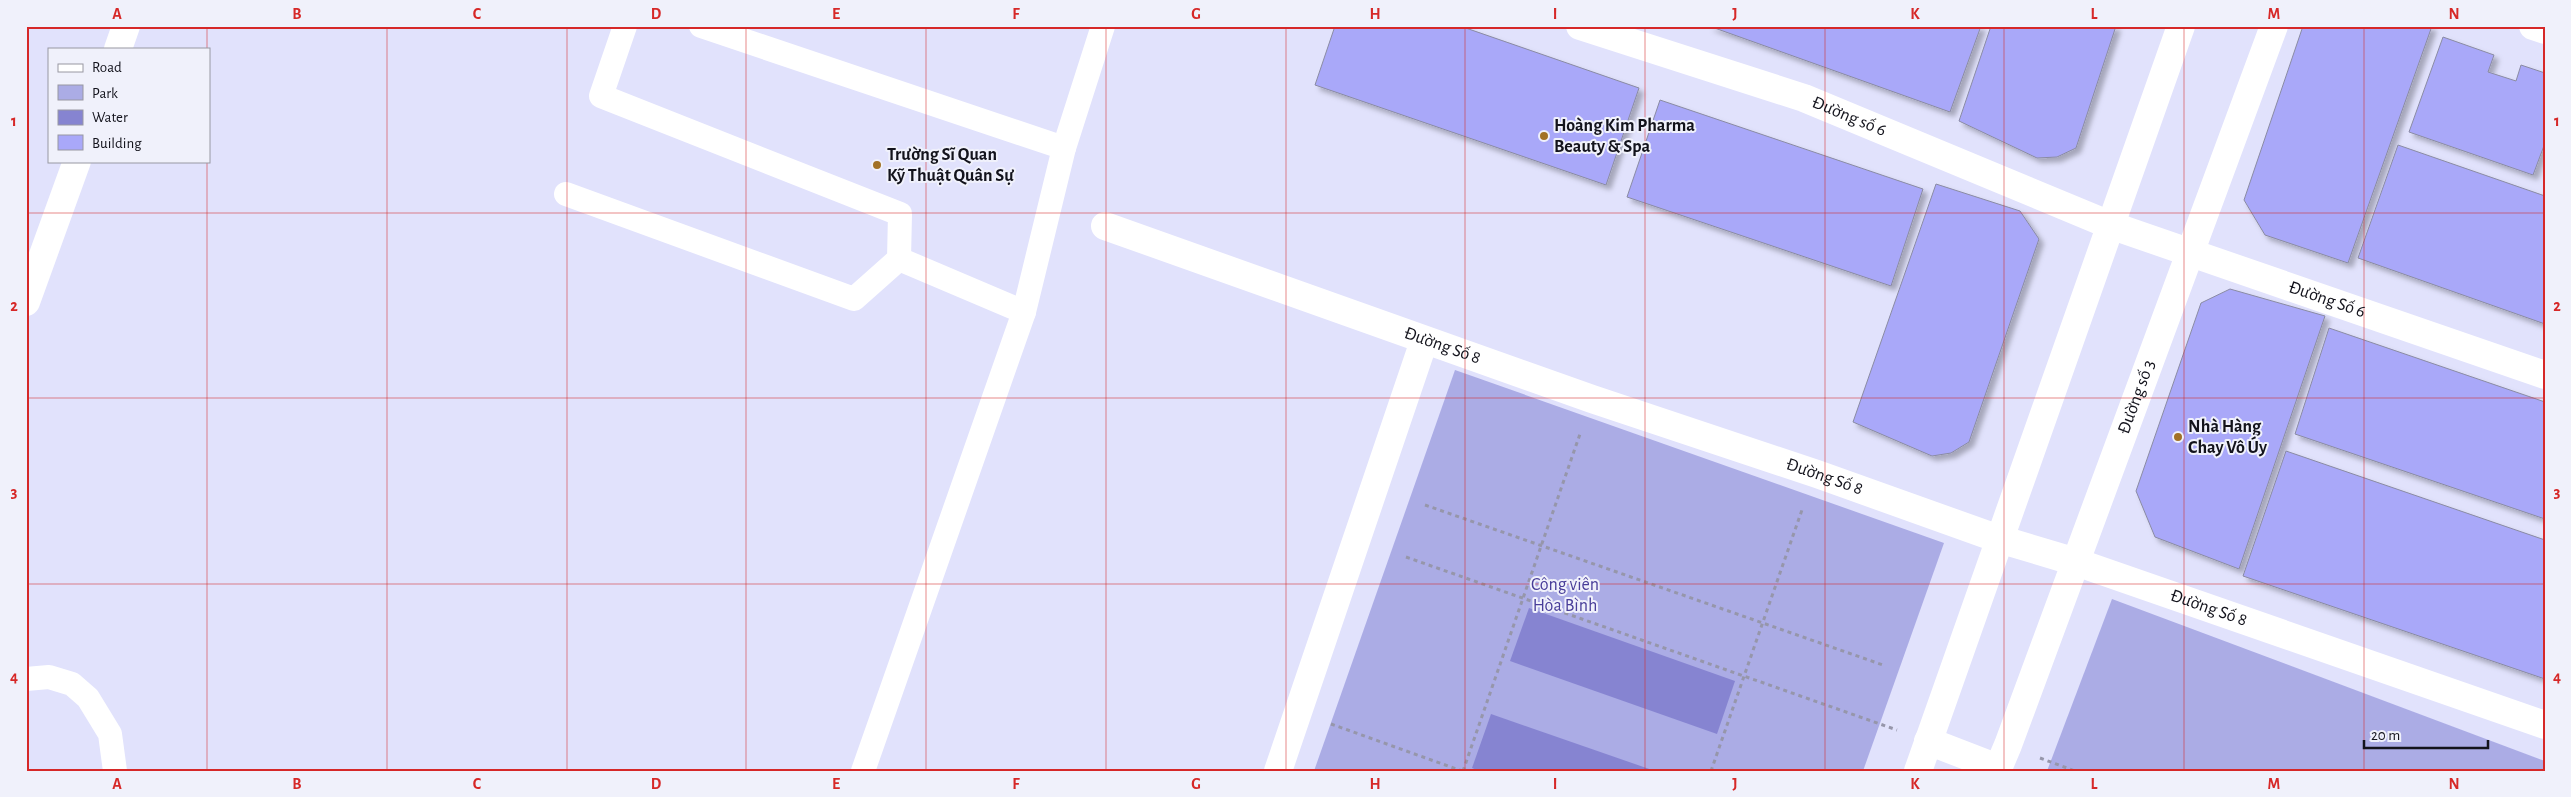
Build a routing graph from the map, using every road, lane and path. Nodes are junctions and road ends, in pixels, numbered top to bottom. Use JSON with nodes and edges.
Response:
{"nodes":[{"id":1,"x":126,"y":26,"type":"edge"},
{"id":2,"x":625,"y":26,"type":"edge"},
{"id":3,"x":701,"y":26,"type":"edge"},
{"id":4,"x":1103,"y":26,"type":"edge"},
{"id":5,"x":1580,"y":26,"type":"edge"},
{"id":6,"x":2181,"y":26,"type":"edge"},
{"id":7,"x":2274,"y":26,"type":"edge"},
{"id":8,"x":2533,"y":26,"type":"edge"},
{"id":9,"x":2545,"y":30,"type":"edge"},
{"id":10,"x":118,"y":48,"type":"edge"},
{"id":11,"x":1064,"y":148,"type":"junction"},
{"id":12,"x":77,"y":162,"type":"edge"},
{"id":13,"x":566,"y":194,"type":"dead end"},
{"id":14,"x":2110,"y":225,"type":"junction"},
{"id":15,"x":1106,"y":226,"type":"dead end"},
{"id":16,"x":2192,"y":254,"type":"junction"},
{"id":17,"x":900,"y":259,"type":"junction"},
{"id":18,"x":26,"y":302,"type":"edge"},
{"id":19,"x":1024,"y":312,"type":"junction"},
{"id":20,"x":1424,"y":341,"type":"junction"},
{"id":21,"x":2545,"y":375,"type":"edge"},
{"id":22,"x":1582,"y":429,"type":"dead end"},
{"id":23,"x":1806,"y":499,"type":"dead end"},
{"id":24,"x":1425,"y":505,"type":"dead end"},
{"id":25,"x":1999,"y":539,"type":"junction"},
{"id":26,"x":1542,"y":546,"type":"junction"},
{"id":27,"x":1406,"y":556,"type":"dead end"},
{"id":28,"x":2076,"y":562,"type":"junction"},
{"id":29,"x":1524,"y":598,"type":"junction"},
{"id":30,"x":1762,"y":623,"type":"junction"},
{"id":31,"x":1883,"y":664,"type":"dead end"},
{"id":32,"x":1744,"y":676,"type":"junction"},
{"id":33,"x":26,"y":679,"type":"edge"},
{"id":34,"x":1298,"y":713,"type":"junction"},
{"id":35,"x":2545,"y":725,"type":"edge"},
{"id":36,"x":1928,"y":741,"type":"junction"},
{"id":37,"x":1997,"y":769,"type":"edge"},
{"id":38,"x":115,"y":771,"type":"edge"},
{"id":39,"x":863,"y":771,"type":"edge"},
{"id":40,"x":1278,"y":771,"type":"edge"},
{"id":41,"x":1463,"y":771,"type":"edge"},
{"id":42,"x":1711,"y":771,"type":"edge"},
{"id":43,"x":1918,"y":771,"type":"edge"}],
"edges":[{"from":1,"to":10,"type":"street"},
{"from":2,"to":17,"type":"lane"},
{"from":3,"to":11,"type":"lane"},
{"from":4,"to":11,"type":"lane"},
{"from":5,"to":14,"type":"street","name":"Đường số 6"},
{"from":6,"to":14,"type":"street"},
{"from":7,"to":16,"type":"street","name":"Đường số 3"},
{"from":8,"to":9,"type":"street"},
{"from":11,"to":19,"type":"lane"},
{"from":12,"to":18,"type":"street"},
{"from":13,"to":17,"type":"lane"},
{"from":14,"to":16,"type":"street","name":"Đường Số 6"},
{"from":14,"to":25,"type":"street"},
{"from":15,"to":20,"type":"street","name":"Đường Số 8"},
{"from":16,"to":21,"type":"street","name":"Đường Số 6"},
{"from":16,"to":28,"type":"street","name":"Đường số 3"},
{"from":17,"to":19,"type":"lane"},
{"from":19,"to":39,"type":"lane"},
{"from":20,"to":25,"type":"street","name":"Đường Số 8"},
{"from":20,"to":34,"type":"street"},
{"from":22,"to":26,"type":"path"},
{"from":23,"to":30,"type":"path"},
{"from":24,"to":26,"type":"path"},
{"from":25,"to":28,"type":"street","name":"Đường Số 8"},
{"from":25,"to":36,"type":"street"},
{"from":26,"to":29,"type":"path"},
{"from":26,"to":30,"type":"path"},
{"from":27,"to":29,"type":"path"},
{"from":28,"to":35,"type":"street","name":"Đường Số 8"},
{"from":28,"to":37,"type":"street","name":"Đường số 3"},
{"from":29,"to":32,"type":"path"},
{"from":29,"to":41,"type":"path"},
{"from":30,"to":31,"type":"path"},
{"from":30,"to":32,"type":"path"},
{"from":32,"to":36,"type":"path"},
{"from":32,"to":42,"type":"path"},
{"from":33,"to":38,"type":"lane"},
{"from":34,"to":40,"type":"street"},
{"from":34,"to":41,"type":"path"},
{"from":36,"to":37,"type":"street","name":"Đường số 3"},
{"from":36,"to":43,"type":"street"}]}
